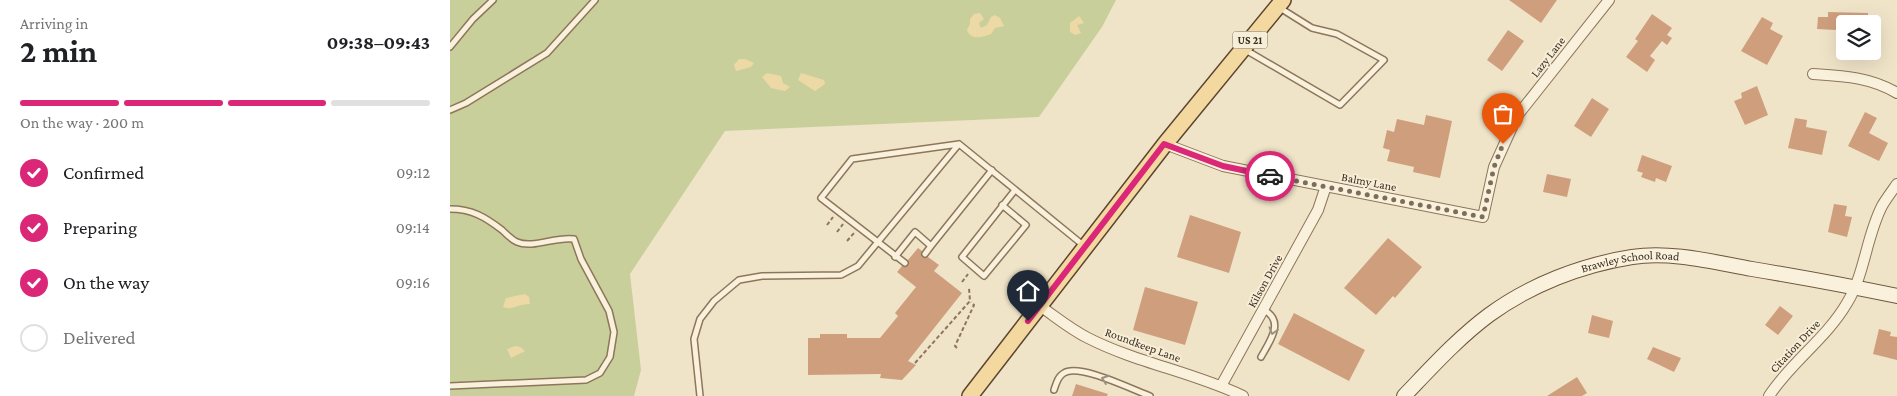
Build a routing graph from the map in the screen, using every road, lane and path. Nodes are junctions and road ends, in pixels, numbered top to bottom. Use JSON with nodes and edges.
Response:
{"nodes":[{"id":1,"x":493,"y":0,"type":"edge"},
{"id":2,"x":596,"y":0,"type":"edge"},
{"id":3,"x":1609,"y":0,"type":"edge"},
{"id":4,"x":1280,"y":3,"type":"edge"},
{"id":5,"x":450,"y":47,"type":"edge"},
{"id":6,"x":1243,"y":48,"type":"junction"},
{"id":7,"x":1813,"y":74,"type":"dead end"},
{"id":8,"x":1897,"y":93,"type":"edge"},
{"id":9,"x":450,"y":110,"type":"edge"},
{"id":10,"x":959,"y":144,"type":"junction"},
{"id":11,"x":1164,"y":144,"type":"junction"},
{"id":12,"x":992,"y":170,"type":"junction"},
{"id":13,"x":1897,"y":184,"type":"edge"},
{"id":14,"x":1326,"y":186,"type":"junction"},
{"id":15,"x":1015,"y":190,"type":"junction"},
{"id":16,"x":1002,"y":205,"type":"junction"},
{"id":17,"x":450,"y":209,"type":"edge"},
{"id":18,"x":1483,"y":217,"type":"joint"},
{"id":19,"x":858,"y":228,"type":"junction"},
{"id":20,"x":847,"y":241,"type":"dead end"},
{"id":21,"x":877,"y":243,"type":"junction"},
{"id":22,"x":931,"y":246,"type":"junction"},
{"id":23,"x":1086,"y":247,"type":"junction"},
{"id":24,"x":925,"y":254,"type":"dead end"},
{"id":25,"x":894,"y":257,"type":"junction"},
{"id":26,"x":905,"y":263,"type":"dead end"},
{"id":27,"x":974,"y":267,"type":"junction"},
{"id":28,"x":962,"y":282,"type":"dead end"},
{"id":29,"x":1855,"y":287,"type":"junction"},
{"id":30,"x":969,"y":288,"type":"dead end"},
{"id":31,"x":1897,"y":296,"type":"edge"},
{"id":32,"x":970,"y":301,"type":"junction"},
{"id":33,"x":1040,"y":306,"type":"junction"},
{"id":34,"x":1263,"y":309,"type":"junction"},
{"id":35,"x":957,"y":348,"type":"dead end"},
{"id":36,"x":1261,"y":357,"type":"dead end"},
{"id":37,"x":915,"y":363,"type":"dead end"},
{"id":38,"x":450,"y":386,"type":"edge"},
{"id":39,"x":1221,"y":386,"type":"junction"},
{"id":40,"x":1054,"y":390,"type":"dead end"},
{"id":41,"x":700,"y":396,"type":"edge"},
{"id":42,"x":970,"y":396,"type":"edge"},
{"id":43,"x":1150,"y":396,"type":"edge"},
{"id":44,"x":1243,"y":396,"type":"edge"},
{"id":45,"x":1404,"y":396,"type":"edge"},
{"id":46,"x":1769,"y":396,"type":"edge"}],
"edges":[{"from":1,"to":5,"type":"lane"},
{"from":2,"to":9,"type":"lane"},
{"from":3,"to":18,"type":"street","name":"Lazy Lane"},
{"from":4,"to":6,"type":"main road","number":"US 21"},
{"from":4,"to":6,"type":"lane"},
{"from":6,"to":11,"type":"main road","number":"US 21"},
{"from":7,"to":8,"type":"street"},
{"from":10,"to":12,"type":"lane"},
{"from":10,"to":19,"type":"lane"},
{"from":10,"to":21,"type":"lane"},
{"from":11,"to":14,"type":"street","name":"Balmy Lane"},
{"from":11,"to":23,"type":"main road","number":"US 21"},
{"from":12,"to":15,"type":"lane"},
{"from":12,"to":22,"type":"lane"},
{"from":13,"to":29,"type":"street","name":"Citation Drive"},
{"from":14,"to":18,"type":"street","name":"Balmy Lane"},
{"from":14,"to":34,"type":"street","name":"Kilson Drive"},
{"from":15,"to":16,"type":"lane"},
{"from":15,"to":23,"type":"lane"},
{"from":16,"to":27,"type":"lane"},
{"from":16,"to":27,"type":"lane"},
{"from":17,"to":38,"type":"lane"},
{"from":19,"to":20,"type":"path"},
{"from":19,"to":21,"type":"lane"},
{"from":21,"to":25,"type":"lane"},
{"from":21,"to":41,"type":"lane"},
{"from":22,"to":24,"type":"lane"},
{"from":22,"to":25,"type":"lane"},
{"from":23,"to":33,"type":"main road","number":"US 21"},
{"from":25,"to":26,"type":"lane"},
{"from":27,"to":28,"type":"path"},
{"from":29,"to":31,"type":"main road","name":"Brawley School Road"},
{"from":29,"to":45,"type":"main road","name":"Brawley School Road"},
{"from":29,"to":46,"type":"street","name":"Citation Drive"},
{"from":30,"to":32,"type":"path"},
{"from":32,"to":35,"type":"path"},
{"from":32,"to":37,"type":"path"},
{"from":33,"to":39,"type":"street","name":"Roundkeep Lane"},
{"from":33,"to":42,"type":"main road","number":"US 21"},
{"from":34,"to":36,"type":"lane","one_way":true},
{"from":34,"to":39,"type":"street","name":"Kilson Drive"},
{"from":39,"to":44,"type":"street","name":"Roundkeep Lane"},
{"from":43,"to":40,"type":"lane","one_way":true}]}
